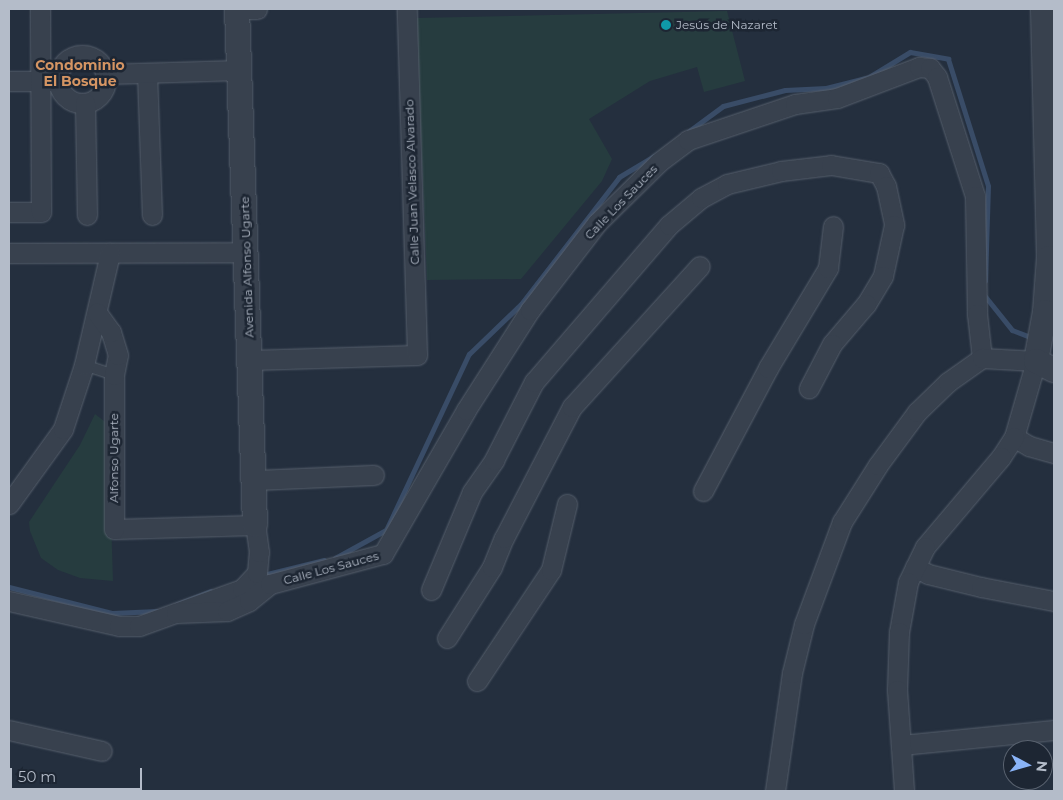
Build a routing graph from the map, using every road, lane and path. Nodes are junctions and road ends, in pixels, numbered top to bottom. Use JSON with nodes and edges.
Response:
{"nodes":[{"id":1,"x":40,"y":9,"type":"edge"},
{"id":2,"x":237,"y":9,"type":"edge"},
{"id":3,"x":257,"y":9,"type":"edge"},
{"id":4,"x":407,"y":9,"type":"edge"},
{"id":5,"x":1043,"y":9,"type":"edge"},
{"id":6,"x":239,"y":70,"type":"junction"},
{"id":7,"x":147,"y":73,"type":"junction"},
{"id":8,"x":106,"y":74,"type":"junction"},
{"id":9,"x":9,"y":81,"type":"edge"},
{"id":10,"x":49,"y":81,"type":"junction"},
{"id":11,"x":85,"y":103,"type":"junction"},
{"id":12,"x":1051,"y":197,"type":"edge"},
{"id":13,"x":9,"y":212,"type":"edge"},
{"id":14,"x":87,"y":215,"type":"dead end"},
{"id":15,"x":152,"y":215,"type":"dead end"},
{"id":16,"x":833,"y":226,"type":"dead end"},
{"id":17,"x":246,"y":252,"type":"junction"},
{"id":18,"x":9,"y":253,"type":"edge"},
{"id":19,"x":110,"y":253,"type":"junction"},
{"id":20,"x":700,"y":266,"type":"dead end"},
{"id":21,"x":97,"y":313,"type":"junction"},
{"id":22,"x":982,"y":358,"type":"junction"},
{"id":23,"x":250,"y":360,"type":"junction"},
{"id":24,"x":84,"y":365,"type":"junction"},
{"id":25,"x":1045,"y":365,"type":"edge"},
{"id":26,"x":114,"y":375,"type":"junction"},
{"id":27,"x":809,"y":388,"type":"dead end"},
{"id":28,"x":1014,"y":437,"type":"junction"},
{"id":29,"x":1054,"y":453,"type":"edge"},
{"id":30,"x":374,"y":475,"type":"dead end"},
{"id":31,"x":254,"y":480,"type":"junction"},
{"id":32,"x":703,"y":492,"type":"dead end"},
{"id":33,"x":9,"y":504,"type":"edge"},
{"id":34,"x":567,"y":504,"type":"dead end"},
{"id":35,"x":255,"y":524,"type":"junction"},
{"id":36,"x":915,"y":567,"type":"junction"},
{"id":37,"x":431,"y":590,"type":"dead end"},
{"id":38,"x":9,"y":601,"type":"edge"},
{"id":39,"x":1054,"y":601,"type":"edge"},
{"id":40,"x":176,"y":613,"type":"junction"},
{"id":41,"x":447,"y":638,"type":"dead end"},
{"id":42,"x":477,"y":681,"type":"dead end"},
{"id":43,"x":9,"y":730,"type":"edge"},
{"id":44,"x":1054,"y":730,"type":"edge"},
{"id":45,"x":901,"y":745,"type":"junction"},
{"id":46,"x":102,"y":751,"type":"dead end"},
{"id":47,"x":775,"y":791,"type":"edge"},
{"id":48,"x":904,"y":791,"type":"edge"}],
"edges":[{"from":1,"to":10,"type":"street"},
{"from":2,"to":3,"type":"street"},
{"from":2,"to":6,"type":"street","name":"Avenida Alfonso Ugarte"},
{"from":4,"to":23,"type":"street","name":"Calle Juan Velasco Alvarado"},
{"from":5,"to":12,"type":"street"},
{"from":6,"to":7,"type":"street"},
{"from":6,"to":17,"type":"street","name":"Avenida Alfonso Ugarte"},
{"from":7,"to":8,"type":"street"},
{"from":7,"to":15,"type":"street"},
{"from":8,"to":10,"type":"street"},
{"from":8,"to":11,"type":"street"},
{"from":9,"to":10,"type":"street"},
{"from":10,"to":11,"type":"street"},
{"from":10,"to":13,"type":"street"},
{"from":11,"to":14,"type":"street"},
{"from":12,"to":25,"type":"street"},
{"from":16,"to":32,"type":"street"},
{"from":17,"to":19,"type":"street"},
{"from":17,"to":23,"type":"street","name":"Avenida Alfonso Ugarte"},
{"from":18,"to":19,"type":"street"},
{"from":19,"to":21,"type":"street"},
{"from":20,"to":41,"type":"street"},
{"from":21,"to":24,"type":"street"},
{"from":21,"to":26,"type":"street","name":"Alfonso Ugarte"},
{"from":22,"to":25,"type":"street"},
{"from":22,"to":40,"type":"street","name":"Calle Los Sauces"},
{"from":22,"to":47,"type":"street"},
{"from":23,"to":31,"type":"street","name":"Avenida Alfonso Ugarte"},
{"from":24,"to":26,"type":"lane"},
{"from":24,"to":33,"type":"street"},
{"from":25,"to":28,"type":"street"},
{"from":26,"to":35,"type":"street","name":"Alfonso Ugarte"},
{"from":27,"to":37,"type":"street"},
{"from":28,"to":29,"type":"street"},
{"from":28,"to":36,"type":"street"},
{"from":30,"to":31,"type":"street"},
{"from":31,"to":35,"type":"street","name":"Avenida Alfonso Ugarte"},
{"from":34,"to":42,"type":"street"},
{"from":35,"to":40,"type":"street"},
{"from":36,"to":39,"type":"street"},
{"from":36,"to":45,"type":"street"},
{"from":38,"to":40,"type":"street"},
{"from":43,"to":46,"type":"street"},
{"from":44,"to":45,"type":"street"},
{"from":45,"to":48,"type":"street"}]}
